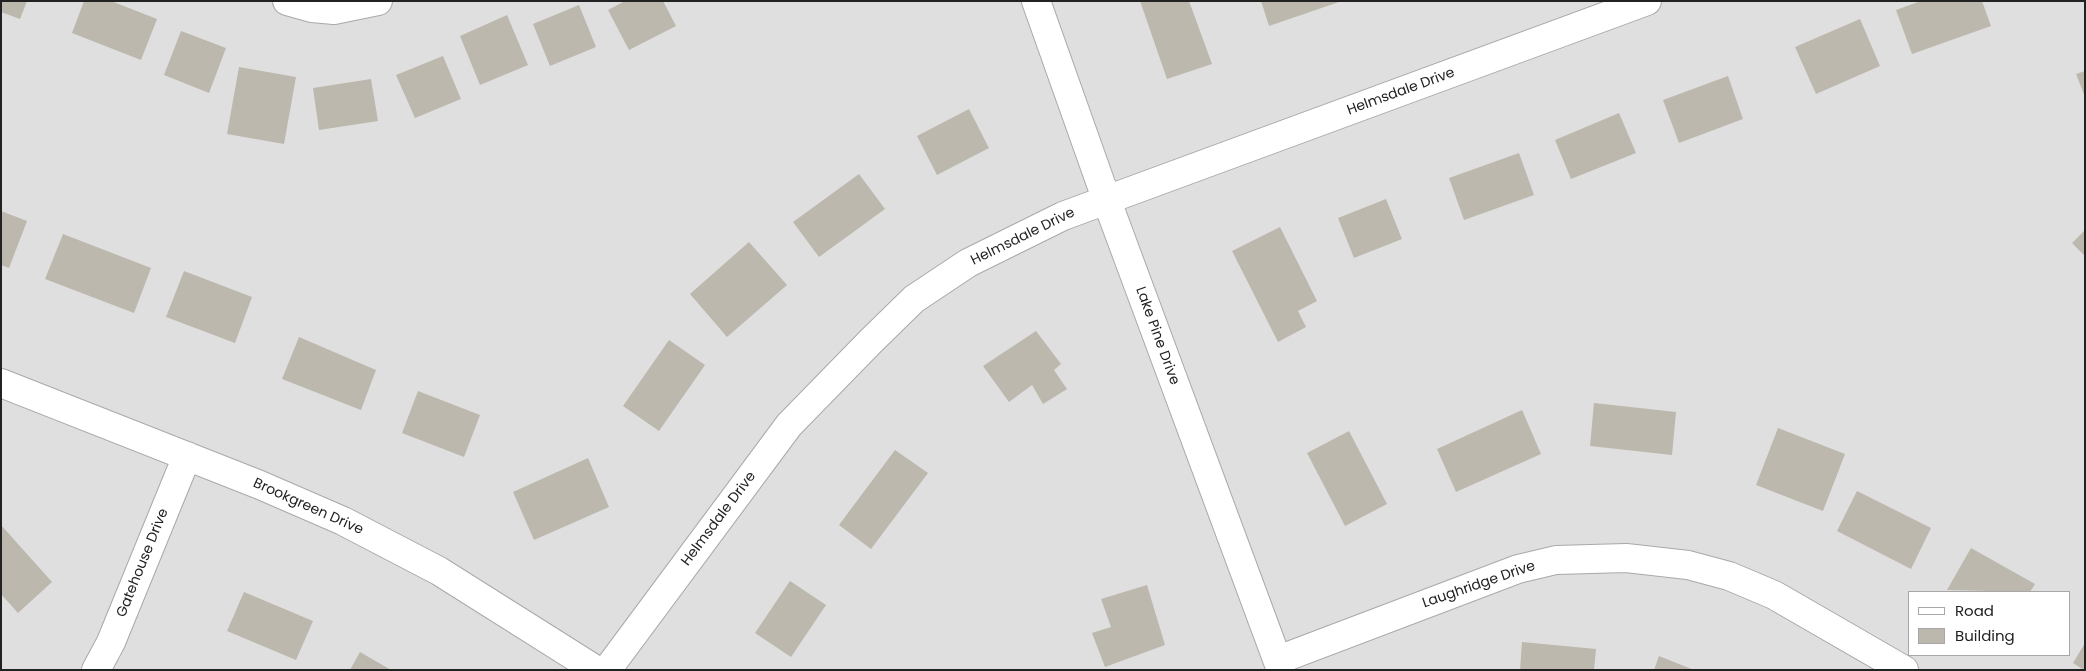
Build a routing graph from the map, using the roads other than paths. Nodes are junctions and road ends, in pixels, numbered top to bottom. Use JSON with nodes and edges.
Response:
{"nodes":[{"id":1,"x":287,"y":1,"type":"edge"},
{"id":2,"x":378,"y":1,"type":"edge"},
{"id":3,"x":1036,"y":1,"type":"edge"},
{"id":4,"x":1647,"y":1,"type":"edge"},
{"id":5,"x":1107,"y":201,"type":"junction"},
{"id":6,"x":1,"y":383,"type":"edge"},
{"id":7,"x":187,"y":456,"type":"junction"},
{"id":8,"x":1280,"y":665,"type":"edge"},
{"id":9,"x":96,"y":670,"type":"edge"},
{"id":10,"x":596,"y":670,"type":"edge"},
{"id":11,"x":607,"y":670,"type":"edge"},
{"id":12,"x":1904,"y":670,"type":"edge"}],
"edges":[{"from":1,"to":2,"type":"street"},
{"from":3,"to":5,"type":"street","name":"Lake Pine Drive"},
{"from":4,"to":5,"type":"street","name":"Helmsdale Drive"},
{"from":5,"to":8,"type":"street","name":"Lake Pine Drive"},
{"from":5,"to":11,"type":"street","name":"Helmsdale Drive"},
{"from":6,"to":7,"type":"street","name":"Brookgreen Drive"},
{"from":7,"to":9,"type":"street","name":"Gatehouse Drive"},
{"from":7,"to":10,"type":"street","name":"Brookgreen Drive"},
{"from":8,"to":12,"type":"street","name":"Laughridge Drive"}]}
